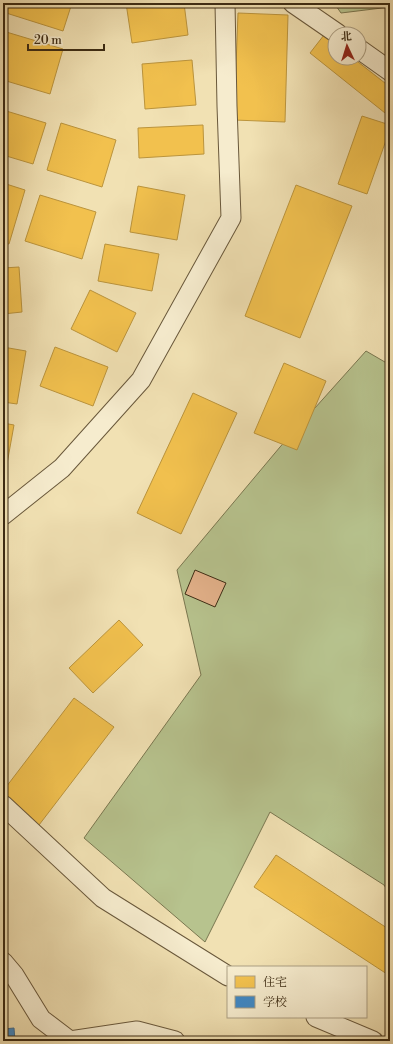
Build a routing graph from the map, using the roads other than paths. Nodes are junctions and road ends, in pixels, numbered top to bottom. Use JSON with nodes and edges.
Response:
{"nodes":[{"id":1,"x":225,"y":3,"type":"edge"},
{"id":2,"x":293,"y":3,"type":"edge"},
{"id":3,"x":327,"y":26,"type":"edge"},
{"id":4,"x":367,"y":55,"type":"edge"},
{"id":5,"x":390,"y":71,"type":"edge"},
{"id":6,"x":3,"y":515,"type":"edge"},
{"id":7,"x":3,"y":805,"type":"edge"},
{"id":8,"x":3,"y":962,"type":"edge"},
{"id":9,"x":227,"y":975,"type":"edge"},
{"id":10,"x":318,"y":1018,"type":"edge"},
{"id":11,"x":70,"y":1041,"type":"edge"},
{"id":12,"x":175,"y":1041,"type":"edge"},
{"id":13,"x":373,"y":1041,"type":"edge"}],
"edges":[{"from":1,"to":6,"type":"street"},
{"from":2,"to":3,"type":"street"},
{"from":4,"to":5,"type":"street"},
{"from":7,"to":9,"type":"street"},
{"from":8,"to":11,"type":"street"},
{"from":10,"to":13,"type":"street"},
{"from":11,"to":12,"type":"street"}]}
